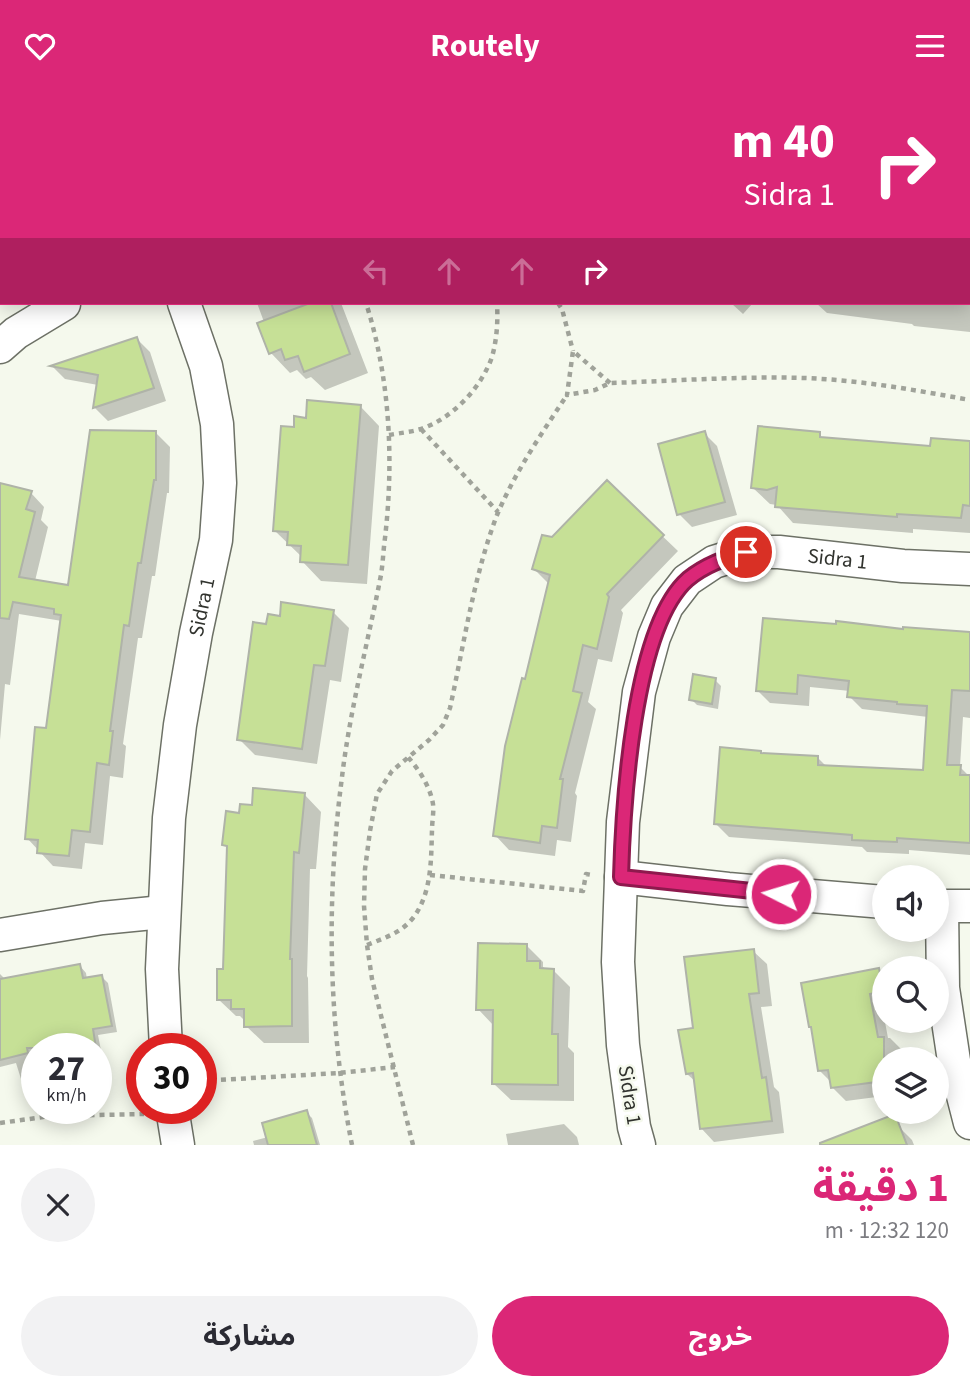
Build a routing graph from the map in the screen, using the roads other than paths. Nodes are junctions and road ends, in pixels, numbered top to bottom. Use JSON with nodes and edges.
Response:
{"nodes":[{"id":1,"x":64,"y":305,"type":"dead end"},
{"id":2,"x":185,"y":305,"type":"edge"},
{"id":3,"x":0,"y":347,"type":"edge"},
{"id":4,"x":970,"y":569,"type":"edge"},
{"id":5,"x":621,"y":877,"type":"junction"},
{"id":6,"x":872,"y":901,"type":"edge"},
{"id":7,"x":163,"y":912,"type":"junction"},
{"id":8,"x":0,"y":935,"type":"edge"},
{"id":9,"x":946,"y":942,"type":"edge"},
{"id":10,"x":165,"y":1033,"type":"edge"},
{"id":11,"x":970,"y":1123,"type":"edge"},
{"id":12,"x":175,"y":1124,"type":"edge"},
{"id":13,"x":178,"y":1145,"type":"edge"},
{"id":14,"x":639,"y":1145,"type":"edge"}],
"edges":[{"from":1,"to":3,"type":"street"},
{"from":2,"to":7,"type":"street","name":"Sidra 1"},
{"from":4,"to":5,"type":"street","name":"Sidra 1"},
{"from":5,"to":6,"type":"street"},
{"from":5,"to":14,"type":"street","name":"Sidra 1"},
{"from":7,"to":8,"type":"street"},
{"from":7,"to":10,"type":"street","name":"Sidra 1"},
{"from":9,"to":11,"type":"street"},
{"from":12,"to":13,"type":"street"}]}
